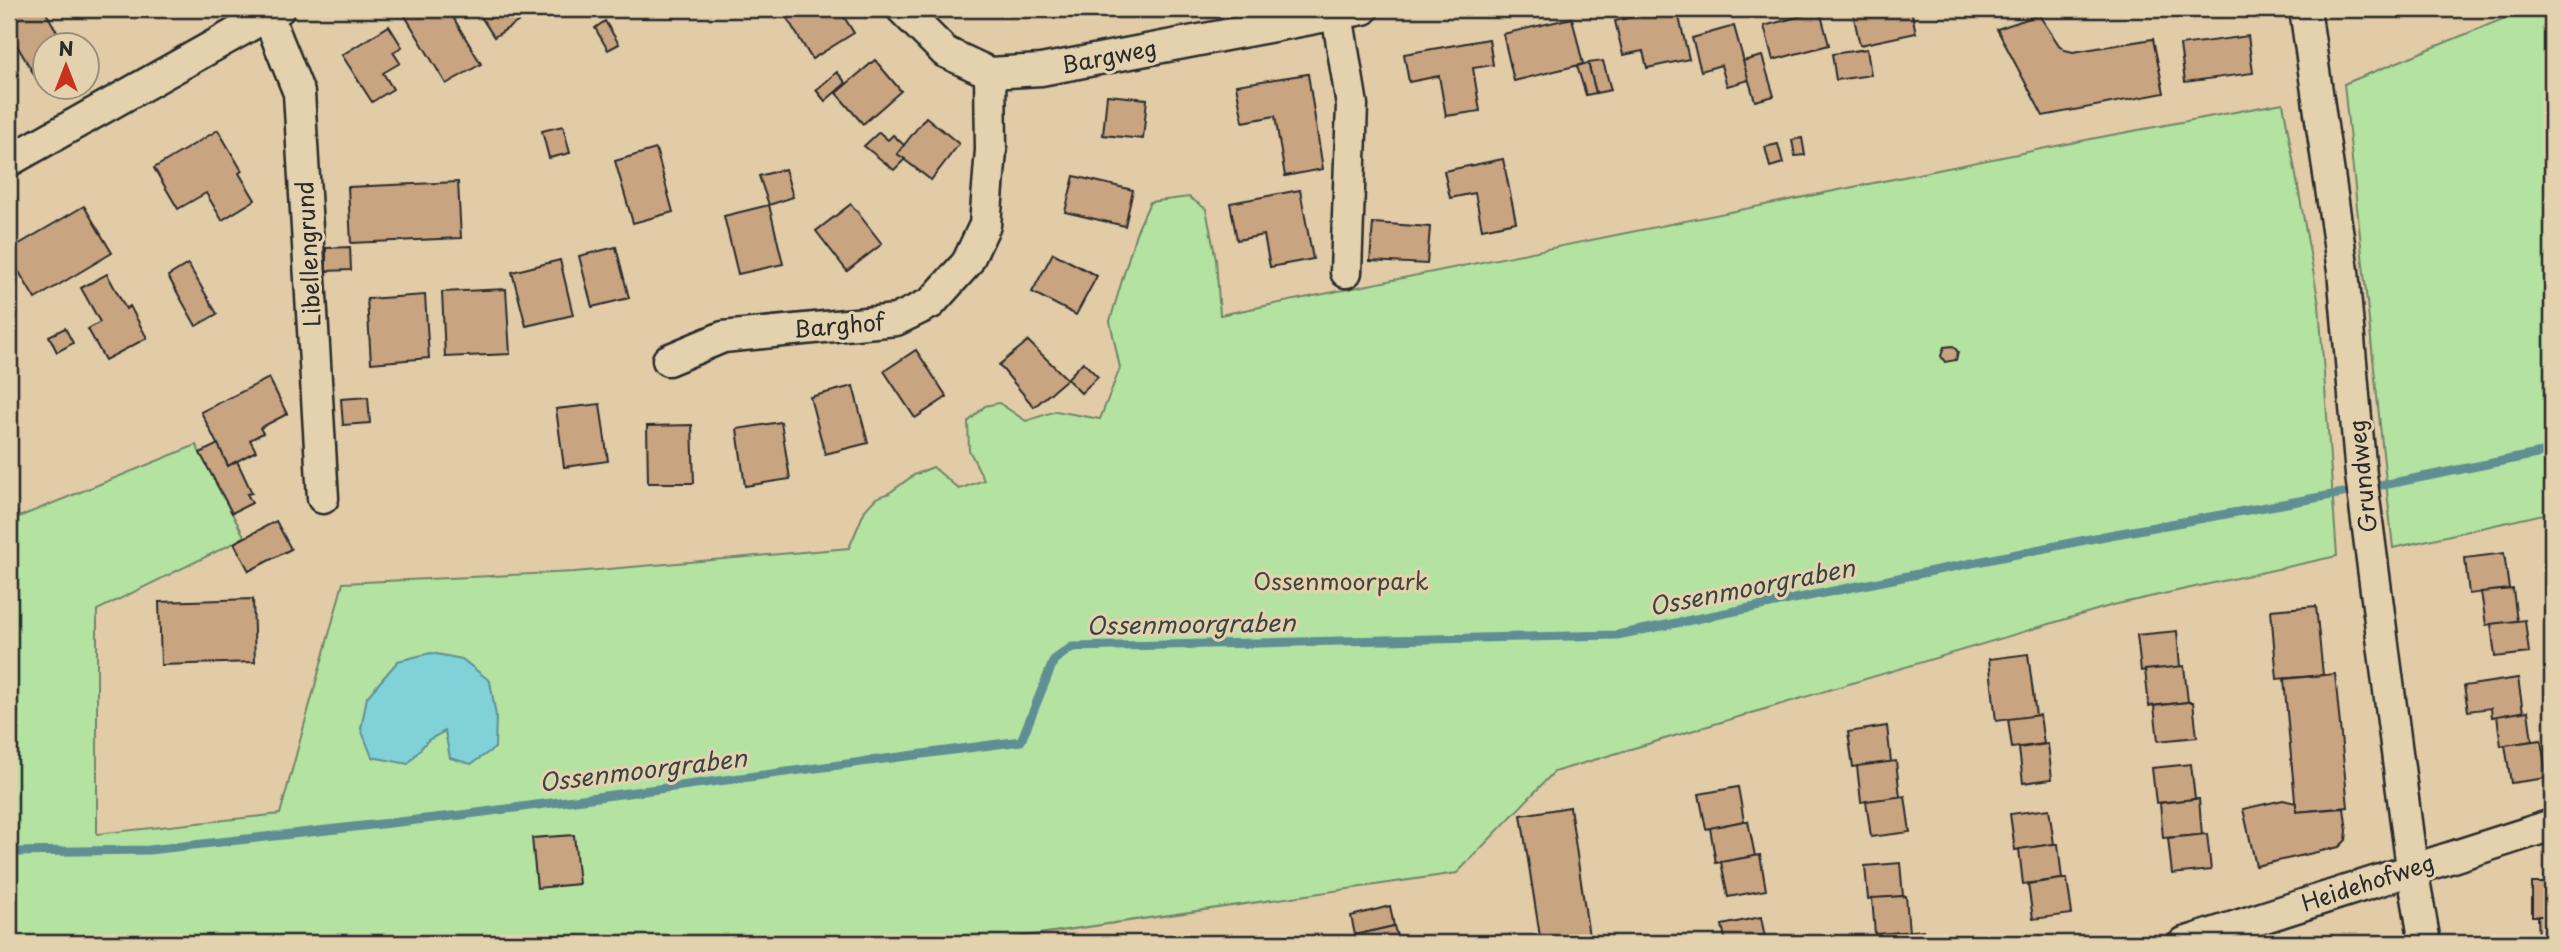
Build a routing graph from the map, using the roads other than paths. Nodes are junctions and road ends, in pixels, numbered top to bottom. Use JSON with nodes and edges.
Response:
{"nodes":[{"id":1,"x":902,"y":9,"type":"edge"},
{"id":2,"x":2305,"y":9,"type":"edge"},
{"id":3,"x":1350,"y":11,"type":"edge"},
{"id":4,"x":274,"y":12,"type":"edge"},
{"id":5,"x":990,"y":73,"type":"junction"},
{"id":6,"x":9,"y":160,"type":"edge"},
{"id":7,"x":1346,"y":272,"type":"dead end"},
{"id":8,"x":668,"y":360,"type":"dead end"},
{"id":9,"x":323,"y":498,"type":"dead end"},
{"id":10,"x":2552,"y":825,"type":"edge"},
{"id":11,"x":2412,"y":868,"type":"junction"},
{"id":12,"x":2184,"y":943,"type":"edge"},
{"id":13,"x":2425,"y":943,"type":"edge"}],
"edges":[{"from":1,"to":5,"type":"street","name":"Bargweg"},
{"from":2,"to":11,"type":"street","name":"Grundweg"},
{"from":3,"to":5,"type":"street","name":"Bargweg"},
{"from":3,"to":7,"type":"street","name":"Bargweg"},
{"from":4,"to":6,"type":"street"},
{"from":4,"to":9,"type":"street","name":"Libellengrund"},
{"from":5,"to":8,"type":"street","name":"Barghof"},
{"from":10,"to":11,"type":"street","name":"Heidehofweg"},
{"from":11,"to":12,"type":"street","name":"Heidehofweg"},
{"from":11,"to":13,"type":"street","name":"Grundweg"}]}
